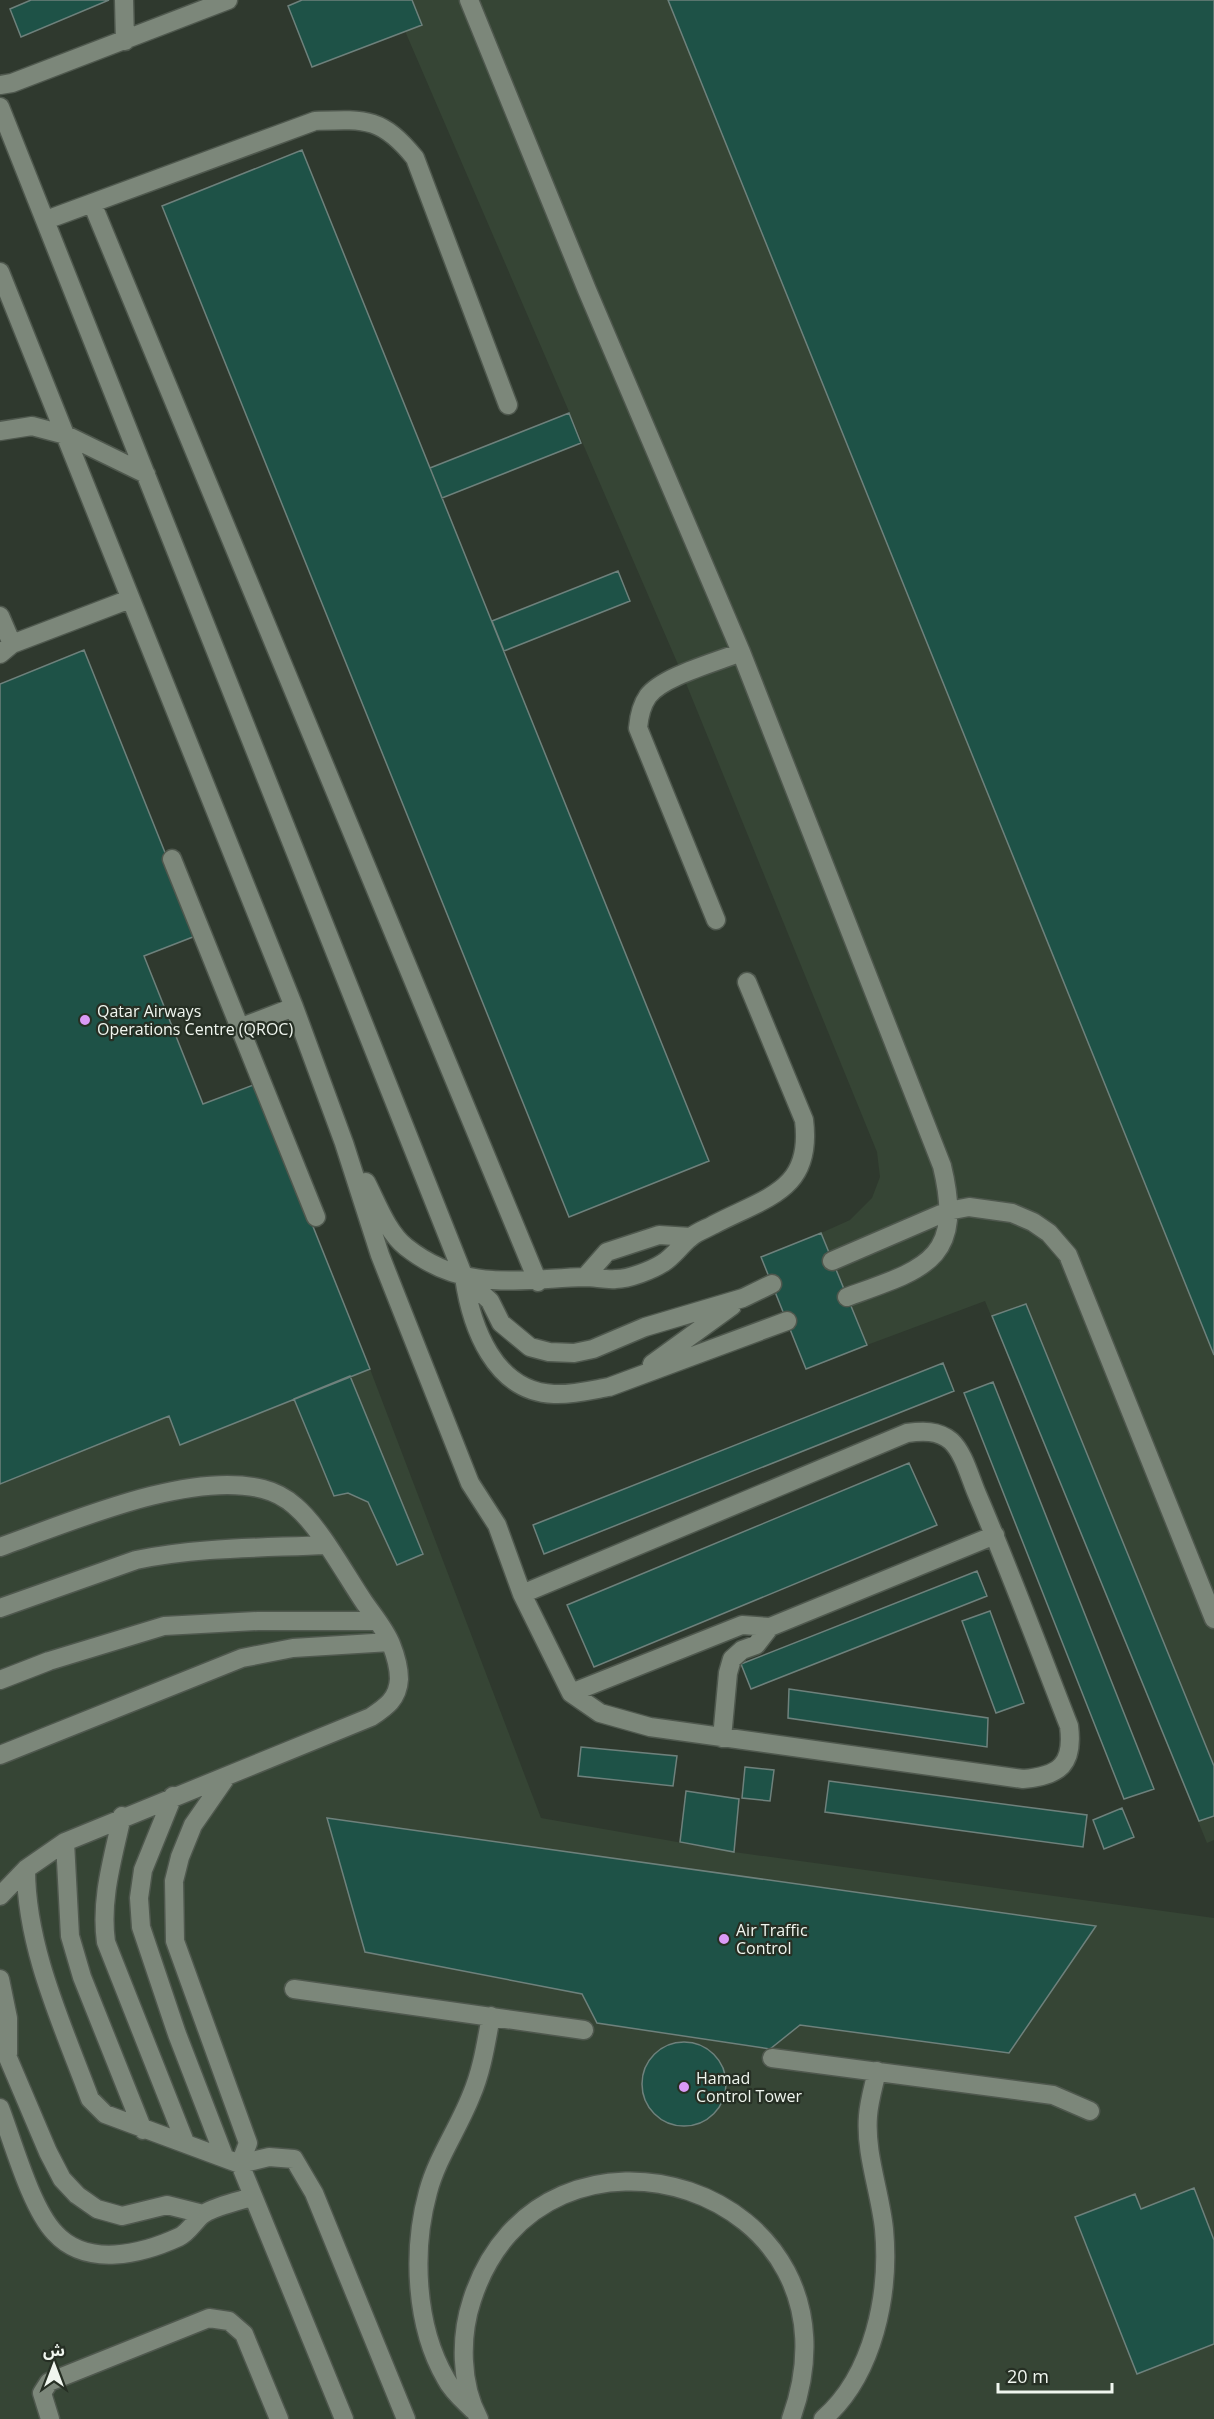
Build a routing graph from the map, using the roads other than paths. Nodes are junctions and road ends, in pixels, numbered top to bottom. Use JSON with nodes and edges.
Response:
{"nodes":[{"id":1,"x":124,"y":0,"type":"edge"},
{"id":2,"x":228,"y":0,"type":"edge"},
{"id":3,"x":469,"y":0,"type":"edge"},
{"id":4,"x":125,"y":41,"type":"junction"},
{"id":5,"x":0,"y":85,"type":"edge"},
{"id":6,"x":0,"y":107,"type":"edge"},
{"id":7,"x":92,"y":203,"type":"junction"},
{"id":8,"x":46,"y":220,"type":"junction"},
{"id":9,"x":0,"y":272,"type":"edge"},
{"id":10,"x":508,"y":405,"type":"dead end"},
{"id":11,"x":0,"y":430,"type":"edge"},
{"id":12,"x":66,"y":435,"type":"junction"},
{"id":13,"x":146,"y":474,"type":"junction"},
{"id":14,"x":130,"y":599,"type":"junction"},
{"id":15,"x":0,"y":615,"type":"edge"},
{"id":16,"x":6,"y":649,"type":"edge"},
{"id":17,"x":741,"y":652,"type":"junction"},
{"id":18,"x":172,"y":859,"type":"dead end"},
{"id":19,"x":716,"y":920,"type":"dead end"},
{"id":20,"x":747,"y":982,"type":"dead end"},
{"id":21,"x":294,"y":1007,"type":"junction"},
{"id":22,"x":239,"y":1028,"type":"junction"},
{"id":23,"x":344,"y":1143,"type":"junction"},
{"id":24,"x":948,"y":1211,"type":"junction"},
{"id":25,"x":316,"y":1217,"type":"dead end"},
{"id":26,"x":691,"y":1237,"type":"junction"},
{"id":27,"x":832,"y":1261,"type":"dead end"},
{"id":28,"x":465,"y":1277,"type":"junction"},
{"id":29,"x":585,"y":1277,"type":"junction"},
{"id":30,"x":538,"y":1282,"type":"junction"},
{"id":31,"x":772,"y":1284,"type":"dead end"},
{"id":32,"x":847,"y":1297,"type":"dead end"},
{"id":33,"x":743,"y":1298,"type":"junction"},
{"id":34,"x":787,"y":1321,"type":"dead end"},
{"id":35,"x":634,"y":1377,"type":"junction"},
{"id":36,"x":995,"y":1535,"type":"junction"},
{"id":37,"x":326,"y":1545,"type":"junction"},
{"id":38,"x":0,"y":1547,"type":"edge"},
{"id":39,"x":522,"y":1594,"type":"junction"},
{"id":40,"x":0,"y":1608,"type":"edge"},
{"id":41,"x":1214,"y":1618,"type":"edge"},
{"id":42,"x":377,"y":1622,"type":"junction"},
{"id":43,"x":770,"y":1626,"type":"junction"},
{"id":44,"x":390,"y":1642,"type":"junction"},
{"id":45,"x":0,"y":1680,"type":"edge"},
{"id":46,"x":571,"y":1693,"type":"junction"},
{"id":47,"x":722,"y":1738,"type":"junction"},
{"id":48,"x":0,"y":1755,"type":"edge"},
{"id":49,"x":227,"y":1776,"type":"junction"},
{"id":50,"x":173,"y":1796,"type":"junction"},
{"id":51,"x":123,"y":1816,"type":"junction"},
{"id":52,"x":65,"y":1842,"type":"junction"},
{"id":53,"x":26,"y":1869,"type":"junction"},
{"id":54,"x":0,"y":1896,"type":"edge"},
{"id":55,"x":0,"y":1979,"type":"edge"},
{"id":56,"x":294,"y":1989,"type":"dead end"},
{"id":57,"x":491,"y":2016,"type":"junction"},
{"id":58,"x":584,"y":2030,"type":"dead end"},
{"id":59,"x":0,"y":2039,"type":"edge"},
{"id":60,"x":772,"y":2058,"type":"dead end"},
{"id":61,"x":9,"y":2062,"type":"junction"},
{"id":62,"x":877,"y":2071,"type":"junction"},
{"id":63,"x":0,"y":2109,"type":"edge"},
{"id":64,"x":1090,"y":2111,"type":"dead end"},
{"id":65,"x":143,"y":2130,"type":"junction"},
{"id":66,"x":185,"y":2142,"type":"junction"},
{"id":67,"x":232,"y":2160,"type":"junction"},
{"id":68,"x":253,"y":2196,"type":"junction"},
{"id":69,"x":203,"y":2214,"type":"junction"},
{"id":70,"x":477,"y":2416,"type":"edge"},
{"id":71,"x":50,"y":2419,"type":"edge"},
{"id":72,"x":279,"y":2419,"type":"edge"},
{"id":73,"x":344,"y":2419,"type":"edge"},
{"id":74,"x":406,"y":2419,"type":"edge"},
{"id":75,"x":791,"y":2419,"type":"edge"},
{"id":76,"x":823,"y":2419,"type":"edge"}],
"edges":[{"from":1,"to":4,"type":"lane"},
{"from":2,"to":4,"type":"lane"},
{"from":3,"to":17,"type":"lane"},
{"from":4,"to":5,"type":"lane"},
{"from":6,"to":8,"type":"lane"},
{"from":7,"to":8,"type":"lane"},
{"from":7,"to":10,"type":"lane"},
{"from":7,"to":30,"type":"lane"},
{"from":8,"to":13,"type":"lane"},
{"from":9,"to":12,"type":"lane"},
{"from":11,"to":12,"type":"lane"},
{"from":12,"to":13,"type":"lane"},
{"from":12,"to":14,"type":"lane"},
{"from":13,"to":28,"type":"lane"},
{"from":14,"to":16,"type":"lane"},
{"from":14,"to":21,"type":"lane"},
{"from":15,"to":16,"type":"lane"},
{"from":17,"to":19,"type":"lane"},
{"from":17,"to":24,"type":"lane"},
{"from":18,"to":22,"type":"lane"},
{"from":20,"to":26,"type":"lane"},
{"from":21,"to":22,"type":"lane"},
{"from":21,"to":23,"type":"lane"},
{"from":22,"to":25,"type":"lane"},
{"from":23,"to":28,"type":"lane"},
{"from":23,"to":39,"type":"lane"},
{"from":24,"to":27,"type":"lane"},
{"from":24,"to":32,"type":"lane"},
{"from":24,"to":41,"type":"lane"},
{"from":26,"to":29,"type":"lane"},
{"from":26,"to":29,"type":"lane"},
{"from":28,"to":30,"type":"lane"},
{"from":28,"to":33,"type":"lane"},
{"from":28,"to":35,"type":"lane"},
{"from":29,"to":30,"type":"lane"},
{"from":31,"to":33,"type":"lane"},
{"from":33,"to":35,"type":"lane"},
{"from":34,"to":35,"type":"lane"},
{"from":36,"to":39,"type":"lane"},
{"from":36,"to":43,"type":"lane"},
{"from":36,"to":47,"type":"lane"},
{"from":37,"to":38,"type":"lane"},
{"from":37,"to":40,"type":"lane"},
{"from":37,"to":42,"type":"lane"},
{"from":39,"to":46,"type":"lane"},
{"from":42,"to":44,"type":"lane"},
{"from":42,"to":45,"type":"lane"},
{"from":43,"to":46,"type":"lane"},
{"from":43,"to":47,"type":"lane"},
{"from":44,"to":48,"type":"lane"},
{"from":44,"to":49,"type":"lane"},
{"from":46,"to":47,"type":"lane"},
{"from":49,"to":50,"type":"lane"},
{"from":49,"to":67,"type":"lane"},
{"from":50,"to":51,"type":"lane"},
{"from":50,"to":67,"type":"lane"},
{"from":51,"to":52,"type":"lane"},
{"from":51,"to":66,"type":"lane"},
{"from":52,"to":53,"type":"lane"},
{"from":52,"to":65,"type":"lane"},
{"from":53,"to":54,"type":"lane"},
{"from":53,"to":65,"type":"lane"},
{"from":55,"to":61,"type":"lane"},
{"from":56,"to":57,"type":"lane"},
{"from":57,"to":58,"type":"lane"},
{"from":57,"to":70,"type":"lane"},
{"from":59,"to":61,"type":"lane"},
{"from":60,"to":62,"type":"lane"},
{"from":61,"to":69,"type":"lane"},
{"from":62,"to":64,"type":"lane"},
{"from":62,"to":76,"type":"lane"},
{"from":63,"to":69,"type":"lane"},
{"from":65,"to":66,"type":"lane"},
{"from":66,"to":67,"type":"lane"},
{"from":67,"to":68,"type":"lane"},
{"from":67,"to":74,"type":"lane"},
{"from":68,"to":69,"type":"lane"},
{"from":68,"to":73,"type":"lane"},
{"from":70,"to":75,"type":"lane"},
{"from":71,"to":72,"type":"lane"}]}
